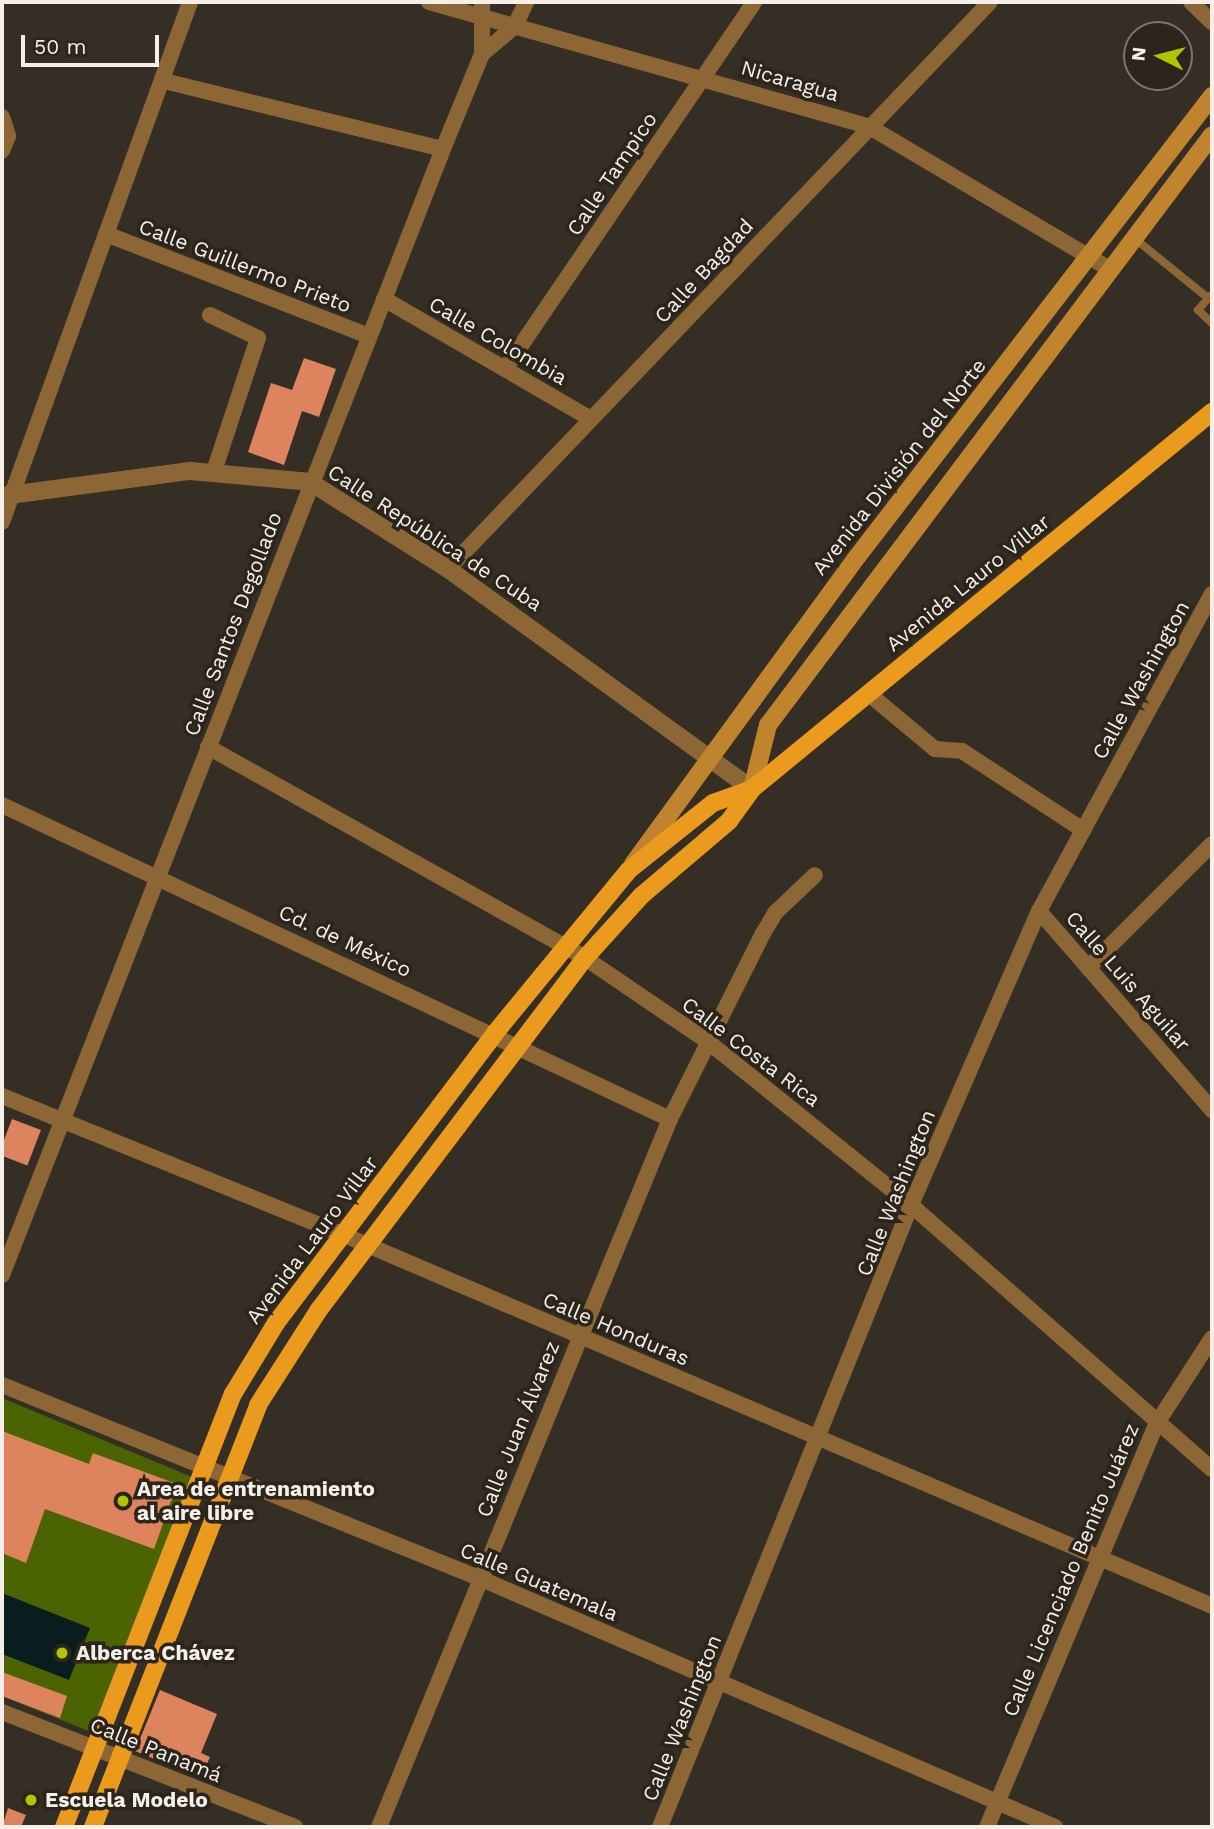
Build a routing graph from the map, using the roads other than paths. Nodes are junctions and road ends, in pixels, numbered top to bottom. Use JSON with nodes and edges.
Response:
{"nodes":[{"id":1,"x":190,"y":2,"type":"edge"},
{"id":2,"x":429,"y":2,"type":"edge"},
{"id":3,"x":526,"y":2,"type":"edge"},
{"id":4,"x":754,"y":2,"type":"edge"},
{"id":5,"x":990,"y":2,"type":"edge"},
{"id":6,"x":1191,"y":2,"type":"edge"},
{"id":7,"x":482,"y":8,"type":"edge"},
{"id":8,"x":1212,"y":22,"type":"edge"},
{"id":9,"x":515,"y":26,"type":"junction"},
{"id":10,"x":482,"y":54,"type":"junction"},
{"id":11,"x":703,"y":77,"type":"junction"},
{"id":12,"x":164,"y":81,"type":"junction"},
{"id":13,"x":1212,"y":96,"type":"edge"},
{"id":14,"x":2,"y":117,"type":"edge"},
{"id":15,"x":868,"y":126,"type":"junction"},
{"id":16,"x":1212,"y":135,"type":"edge"},
{"id":17,"x":443,"y":149,"type":"junction"},
{"id":18,"x":2,"y":151,"type":"edge"},
{"id":19,"x":106,"y":234,"type":"junction"},
{"id":20,"x":1134,"y":238,"type":"junction"},
{"id":21,"x":1091,"y":257,"type":"junction"},
{"id":22,"x":1110,"y":269,"type":"junction"},
{"id":23,"x":1210,"y":296,"type":"edge"},
{"id":24,"x":384,"y":299,"type":"junction"},
{"id":25,"x":210,"y":314,"type":"dead end"},
{"id":26,"x":1212,"y":323,"type":"edge"},
{"id":27,"x":369,"y":336,"type":"junction"},
{"id":28,"x":505,"y":369,"type":"junction"},
{"id":29,"x":1212,"y":412,"type":"edge"},
{"id":30,"x":591,"y":419,"type":"junction"},
{"id":31,"x":215,"y":471,"type":"junction"},
{"id":32,"x":310,"y":482,"type":"junction"},
{"id":33,"x":7,"y":495,"type":"edge"},
{"id":34,"x":2,"y":522,"type":"edge"},
{"id":35,"x":857,"y":557,"type":"junction"},
{"id":36,"x":448,"y":569,"type":"junction"},
{"id":37,"x":881,"y":576,"type":"junction"},
{"id":38,"x":1212,"y":594,"type":"edge"},
{"id":39,"x":869,"y":694,"type":"junction"},
{"id":40,"x":208,"y":747,"type":"junction"},
{"id":41,"x":710,"y":756,"type":"junction"},
{"id":42,"x":752,"y":789,"type":"junction"},
{"id":43,"x":2,"y":806,"type":"edge"},
{"id":44,"x":1083,"y":830,"type":"junction"},
{"id":45,"x":1212,"y":844,"type":"edge"},
{"id":46,"x":629,"y":870,"type":"junction"},
{"id":47,"x":814,"y":875,"type":"dead end"},
{"id":48,"x":157,"y":877,"type":"junction"},
{"id":49,"x":1039,"y":911,"type":"junction"},
{"id":50,"x":563,"y":947,"type":"junction"},
{"id":51,"x":585,"y":958,"type":"junction"},
{"id":52,"x":1088,"y":968,"type":"junction"},
{"id":53,"x":495,"y":1033,"type":"junction"},
{"id":54,"x":707,"y":1041,"type":"junction"},
{"id":55,"x":518,"y":1047,"type":"junction"},
{"id":56,"x":2,"y":1097,"type":"edge"},
{"id":57,"x":1212,"y":1110,"type":"edge"},
{"id":58,"x":670,"y":1119,"type":"junction"},
{"id":59,"x":61,"y":1120,"type":"junction"},
{"id":60,"x":911,"y":1205,"type":"junction"},
{"id":61,"x":344,"y":1235,"type":"junction"},
{"id":62,"x":367,"y":1246,"type":"junction"},
{"id":63,"x":2,"y":1275,"type":"edge"},
{"id":64,"x":579,"y":1336,"type":"junction"},
{"id":65,"x":1212,"y":1338,"type":"edge"},
{"id":66,"x":2,"y":1385,"type":"edge"},
{"id":67,"x":1157,"y":1423,"type":"junction"},
{"id":68,"x":822,"y":1437,"type":"junction"},
{"id":69,"x":205,"y":1467,"type":"junction"},
{"id":70,"x":1212,"y":1469,"type":"edge"},
{"id":71,"x":227,"y":1476,"type":"junction"},
{"id":72,"x":1101,"y":1559,"type":"junction"},
{"id":73,"x":478,"y":1578,"type":"junction"},
{"id":74,"x":1212,"y":1605,"type":"edge"},
{"id":75,"x":719,"y":1682,"type":"junction"},
{"id":76,"x":2,"y":1712,"type":"edge"},
{"id":77,"x":95,"y":1748,"type":"junction"},
{"id":78,"x":119,"y":1759,"type":"junction"},
{"id":79,"x":994,"y":1800,"type":"junction"},
{"id":80,"x":64,"y":1827,"type":"edge"},
{"id":81,"x":93,"y":1827,"type":"edge"},
{"id":82,"x":295,"y":1827,"type":"edge"},
{"id":83,"x":379,"y":1827,"type":"edge"},
{"id":84,"x":660,"y":1827,"type":"edge"},
{"id":85,"x":987,"y":1827,"type":"edge"},
{"id":86,"x":1055,"y":1827,"type":"edge"}],
"edges":[{"from":1,"to":12,"type":"street","name":"Calle Guillermo Prieto"},
{"from":2,"to":7,"type":"street","name":"Nicaragua"},
{"from":3,"to":9,"type":"street","name":"Calle Santos Degollado"},
{"from":4,"to":11,"type":"street","name":"Calle Tampico"},
{"from":5,"to":15,"type":"street","name":"Calle Bagdad"},
{"from":6,"to":8,"type":"street"},
{"from":7,"to":9,"type":"street","name":"Nicaragua"},
{"from":7,"to":10,"type":"street"},
{"from":9,"to":10,"type":"street","name":"Calle Santos Degollado"},
{"from":9,"to":11,"type":"street","name":"Nicaragua"},
{"from":10,"to":17,"type":"street","name":"Calle Santos Degollado"},
{"from":11,"to":15,"type":"street","name":"Nicaragua"},
{"from":11,"to":28,"type":"street","name":"Calle Tampico"},
{"from":12,"to":17,"type":"street"},
{"from":12,"to":19,"type":"street","name":"Calle Guillermo Prieto"},
{"from":13,"to":21,"type":"main road","name":"Avenida División del Norte"},
{"from":14,"to":18,"type":"street"},
{"from":15,"to":21,"type":"street","name":"Nicaragua"},
{"from":15,"to":30,"type":"street","name":"Calle Bagdad"},
{"from":16,"to":20,"type":"main road"},
{"from":17,"to":24,"type":"street","name":"Calle Santos Degollado"},
{"from":19,"to":27,"type":"street","name":"Calle Guillermo Prieto"},
{"from":19,"to":33,"type":"street","name":"Calle Guillermo Prieto"},
{"from":20,"to":22,"type":"main road"},
{"from":20,"to":23,"type":"lane"},
{"from":21,"to":22,"type":"street","name":"Nicaragua"},
{"from":21,"to":35,"type":"main road","name":"Avenida División del Norte"},
{"from":22,"to":37,"type":"main road"},
{"from":23,"to":26,"type":"lane"},
{"from":24,"to":27,"type":"street","name":"Calle Santos Degollado"},
{"from":24,"to":28,"type":"street","name":"Calle Colombia"},
{"from":25,"to":31,"type":"street"},
{"from":27,"to":32,"type":"street","name":"Calle Santos Degollado"},
{"from":28,"to":30,"type":"street","name":"Calle Colombia"},
{"from":29,"to":39,"type":"main road","name":"Avenida Lauro Villar"},
{"from":30,"to":36,"type":"street","name":"Calle Bagdad"},
{"from":31,"to":32,"type":"street","name":"Calle República de Cuba"},
{"from":31,"to":33,"type":"street","name":"Calle República de Cuba"},
{"from":32,"to":36,"type":"street","name":"Calle República de Cuba"},
{"from":32,"to":40,"type":"street","name":"Calle Santos Degollado"},
{"from":33,"to":34,"type":"street","name":"Calle Guillermo Prieto"},
{"from":35,"to":37,"type":"main road"},
{"from":35,"to":41,"type":"main road","name":"Avenida División del Norte"},
{"from":36,"to":41,"type":"street","name":"Calle República de Cuba"},
{"from":37,"to":42,"type":"main road"},
{"from":38,"to":44,"type":"street","name":"Calle Washington"},
{"from":39,"to":42,"type":"main road","name":"Avenida Lauro Villar"},
{"from":39,"to":44,"type":"street"},
{"from":40,"to":48,"type":"street","name":"Calle Santos Degollado"},
{"from":40,"to":50,"type":"street","name":"Calle Costa Rica"},
{"from":41,"to":42,"type":"street","name":"Calle República de Cuba"},
{"from":41,"to":46,"type":"main road","name":"Avenida División del Norte"},
{"from":42,"to":46,"type":"main road","name":"Avenida Lauro Villar"},
{"from":42,"to":51,"type":"main road","name":"Avenida Lauro Villar"},
{"from":43,"to":48,"type":"street","name":"Cd. de México"},
{"from":44,"to":49,"type":"street","name":"Calle Washington"},
{"from":45,"to":52,"type":"street"},
{"from":46,"to":50,"type":"main road","name":"Avenida Lauro Villar"},
{"from":47,"to":54,"type":"street","name":"Calle Juan Álvarez"},
{"from":48,"to":53,"type":"street","name":"Cd. de México"},
{"from":48,"to":59,"type":"street","name":"Calle Santos Degollado"},
{"from":49,"to":52,"type":"street","name":"Calle Luis Aguilar"},
{"from":49,"to":60,"type":"street","name":"Calle Washington"},
{"from":50,"to":51,"type":"street","name":"Calle Costa Rica"},
{"from":50,"to":53,"type":"main road","name":"Avenida Lauro Villar"},
{"from":51,"to":54,"type":"street","name":"Calle Costa Rica"},
{"from":51,"to":55,"type":"main road","name":"Avenida Lauro Villar"},
{"from":52,"to":57,"type":"street","name":"Calle Luis Aguilar"},
{"from":53,"to":55,"type":"street","name":"Cd. de México"},
{"from":53,"to":61,"type":"main road","name":"Avenida Lauro Villar"},
{"from":54,"to":58,"type":"street","name":"Calle Juan Álvarez"},
{"from":54,"to":60,"type":"street","name":"Calle Costa Rica"},
{"from":55,"to":58,"type":"street","name":"Cd. de México"},
{"from":55,"to":62,"type":"main road","name":"Avenida Lauro Villar"},
{"from":56,"to":59,"type":"street","name":"Calle Honduras"},
{"from":58,"to":64,"type":"street","name":"Calle Juan Álvarez"},
{"from":59,"to":61,"type":"street","name":"Calle Honduras"},
{"from":59,"to":63,"type":"street","name":"Calle Santos Degollado"},
{"from":60,"to":67,"type":"street","name":"Calle Costa Rica"},
{"from":60,"to":68,"type":"street","name":"Calle Washington"},
{"from":61,"to":62,"type":"street","name":"Calle Honduras"},
{"from":61,"to":69,"type":"main road","name":"Avenida Lauro Villar"},
{"from":62,"to":64,"type":"street","name":"Calle Honduras"},
{"from":62,"to":71,"type":"main road","name":"Avenida Lauro Villar"},
{"from":64,"to":68,"type":"street","name":"Calle Honduras"},
{"from":64,"to":73,"type":"street","name":"Calle Juan Álvarez"},
{"from":65,"to":67,"type":"street","name":"Calle Licenciado Benito Juárez"},
{"from":66,"to":69,"type":"street","name":"Calle Guatemala"},
{"from":67,"to":70,"type":"street","name":"Calle Costa Rica"},
{"from":67,"to":72,"type":"street","name":"Calle Licenciado Benito Juárez"},
{"from":68,"to":72,"type":"street","name":"Calle Honduras"},
{"from":68,"to":75,"type":"street","name":"Calle Washington"},
{"from":69,"to":71,"type":"street","name":"Calle Guatemala"},
{"from":69,"to":77,"type":"main road","name":"Avenida Lauro Villar"},
{"from":71,"to":73,"type":"street","name":"Calle Guatemala"},
{"from":71,"to":78,"type":"main road","name":"Avenida Lauro Villar"},
{"from":72,"to":74,"type":"street","name":"Calle Honduras"},
{"from":72,"to":79,"type":"street","name":"Calle Licenciado Benito Juárez"},
{"from":73,"to":75,"type":"street","name":"Calle Guatemala"},
{"from":73,"to":83,"type":"street","name":"Calle Juan Álvarez"},
{"from":75,"to":79,"type":"street","name":"Calle Guatemala"},
{"from":75,"to":84,"type":"street","name":"Calle Washington"},
{"from":76,"to":77,"type":"street","name":"Calle Panamá"},
{"from":77,"to":78,"type":"street","name":"Calle Panamá"},
{"from":77,"to":80,"type":"main road","name":"Avenida Lauro Villar"},
{"from":78,"to":81,"type":"main road","name":"Avenida Lauro Villar"},
{"from":78,"to":82,"type":"street","name":"Calle Panamá"},
{"from":79,"to":85,"type":"street","name":"Calle Licenciado Benito Juárez"},
{"from":79,"to":86,"type":"street","name":"Calle Guatemala"}]}
